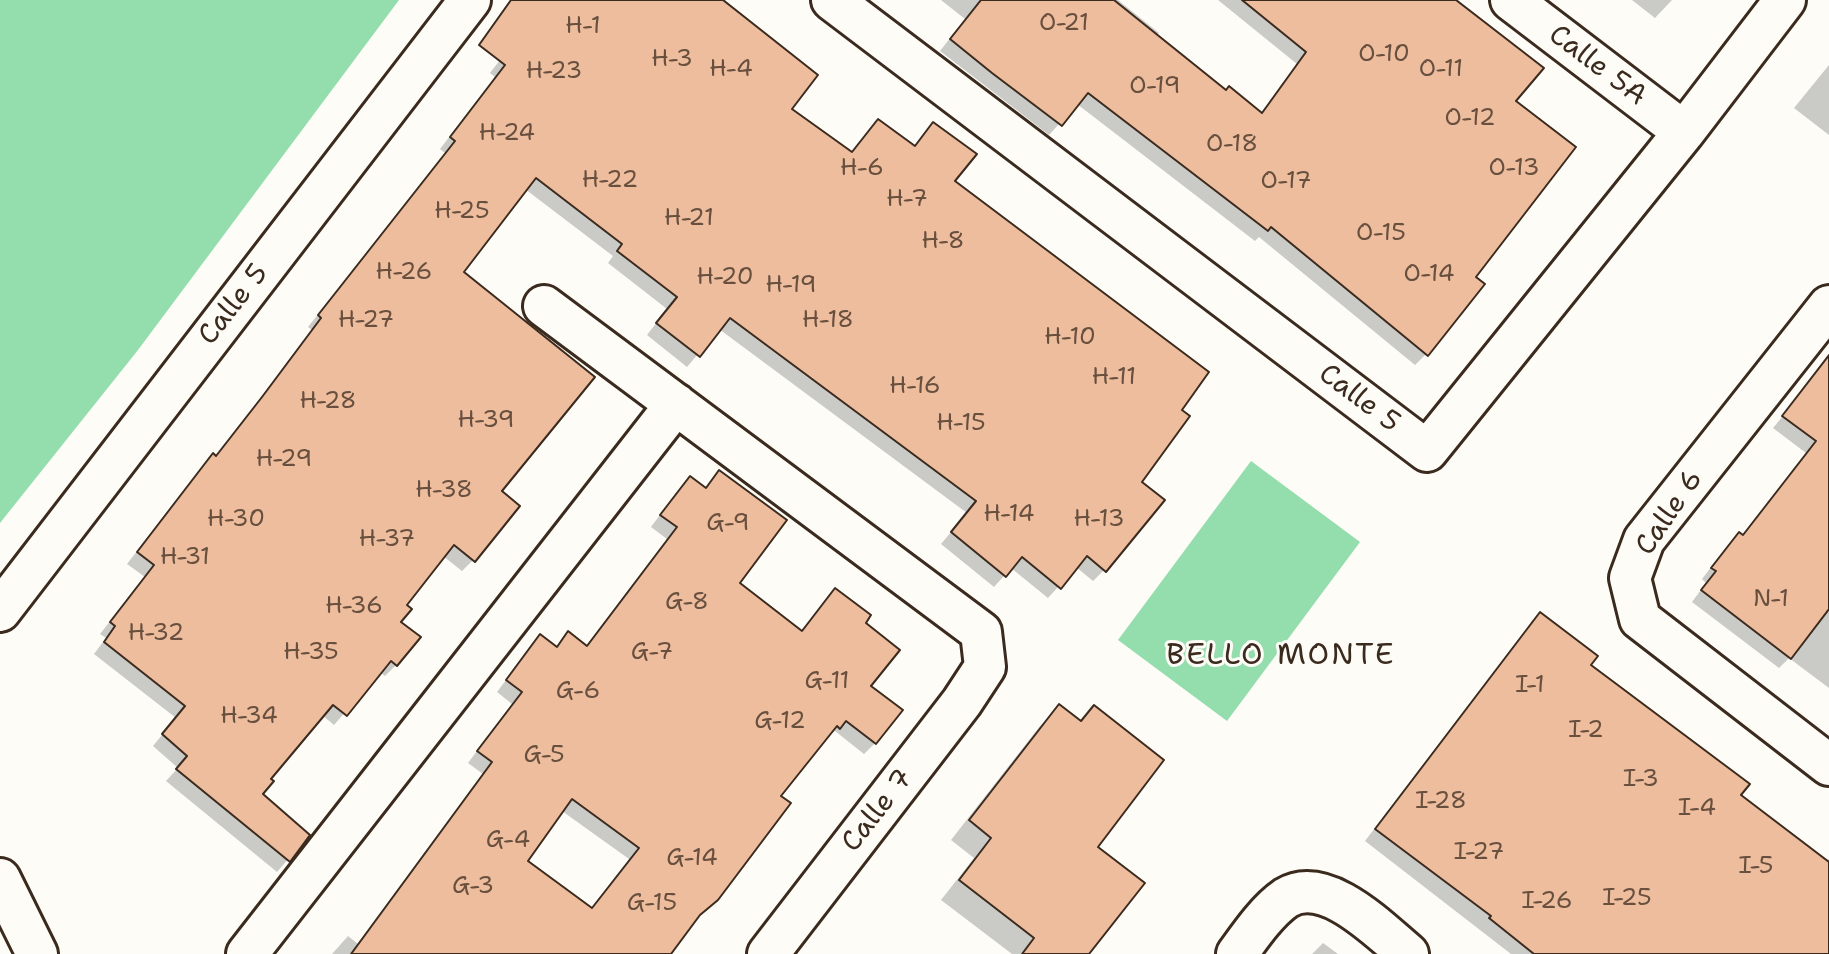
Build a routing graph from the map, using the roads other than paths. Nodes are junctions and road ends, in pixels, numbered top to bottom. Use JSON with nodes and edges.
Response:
{"nodes":[{"id":1,"x":470,"y":0,"type":"edge"},
{"id":2,"x":832,"y":0,"type":"edge"},
{"id":3,"x":1511,"y":0,"type":"edge"},
{"id":4,"x":1785,"y":0,"type":"edge"},
{"id":5,"x":1684,"y":132,"type":"junction"},
{"id":6,"x":544,"y":306,"type":"dead end"},
{"id":7,"x":1829,"y":306,"type":"edge"},
{"id":8,"x":676,"y":404,"type":"junction"},
{"id":9,"x":0,"y":611,"type":"edge"},
{"id":10,"x":1829,"y":765,"type":"edge"},
{"id":11,"x":0,"y":879,"type":"edge"},
{"id":12,"x":37,"y":954,"type":"edge"},
{"id":13,"x":247,"y":954,"type":"edge"},
{"id":14,"x":768,"y":954,"type":"edge"},
{"id":15,"x":1237,"y":954,"type":"edge"},
{"id":16,"x":1408,"y":954,"type":"edge"}],
"edges":[{"from":1,"to":9,"type":"street","name":"Calle 5"},
{"from":2,"to":5,"type":"street","name":"Calle 5"},
{"from":3,"to":5,"type":"street","name":"Calle 5A"},
{"from":4,"to":5,"type":"street","name":"Calle 5"},
{"from":6,"to":8,"type":"street"},
{"from":7,"to":10,"type":"street","name":"Calle 6"},
{"from":8,"to":13,"type":"street"},
{"from":8,"to":14,"type":"street","name":"Calle 7"},
{"from":11,"to":12,"type":"street"},
{"from":15,"to":16,"type":"street"}]}
